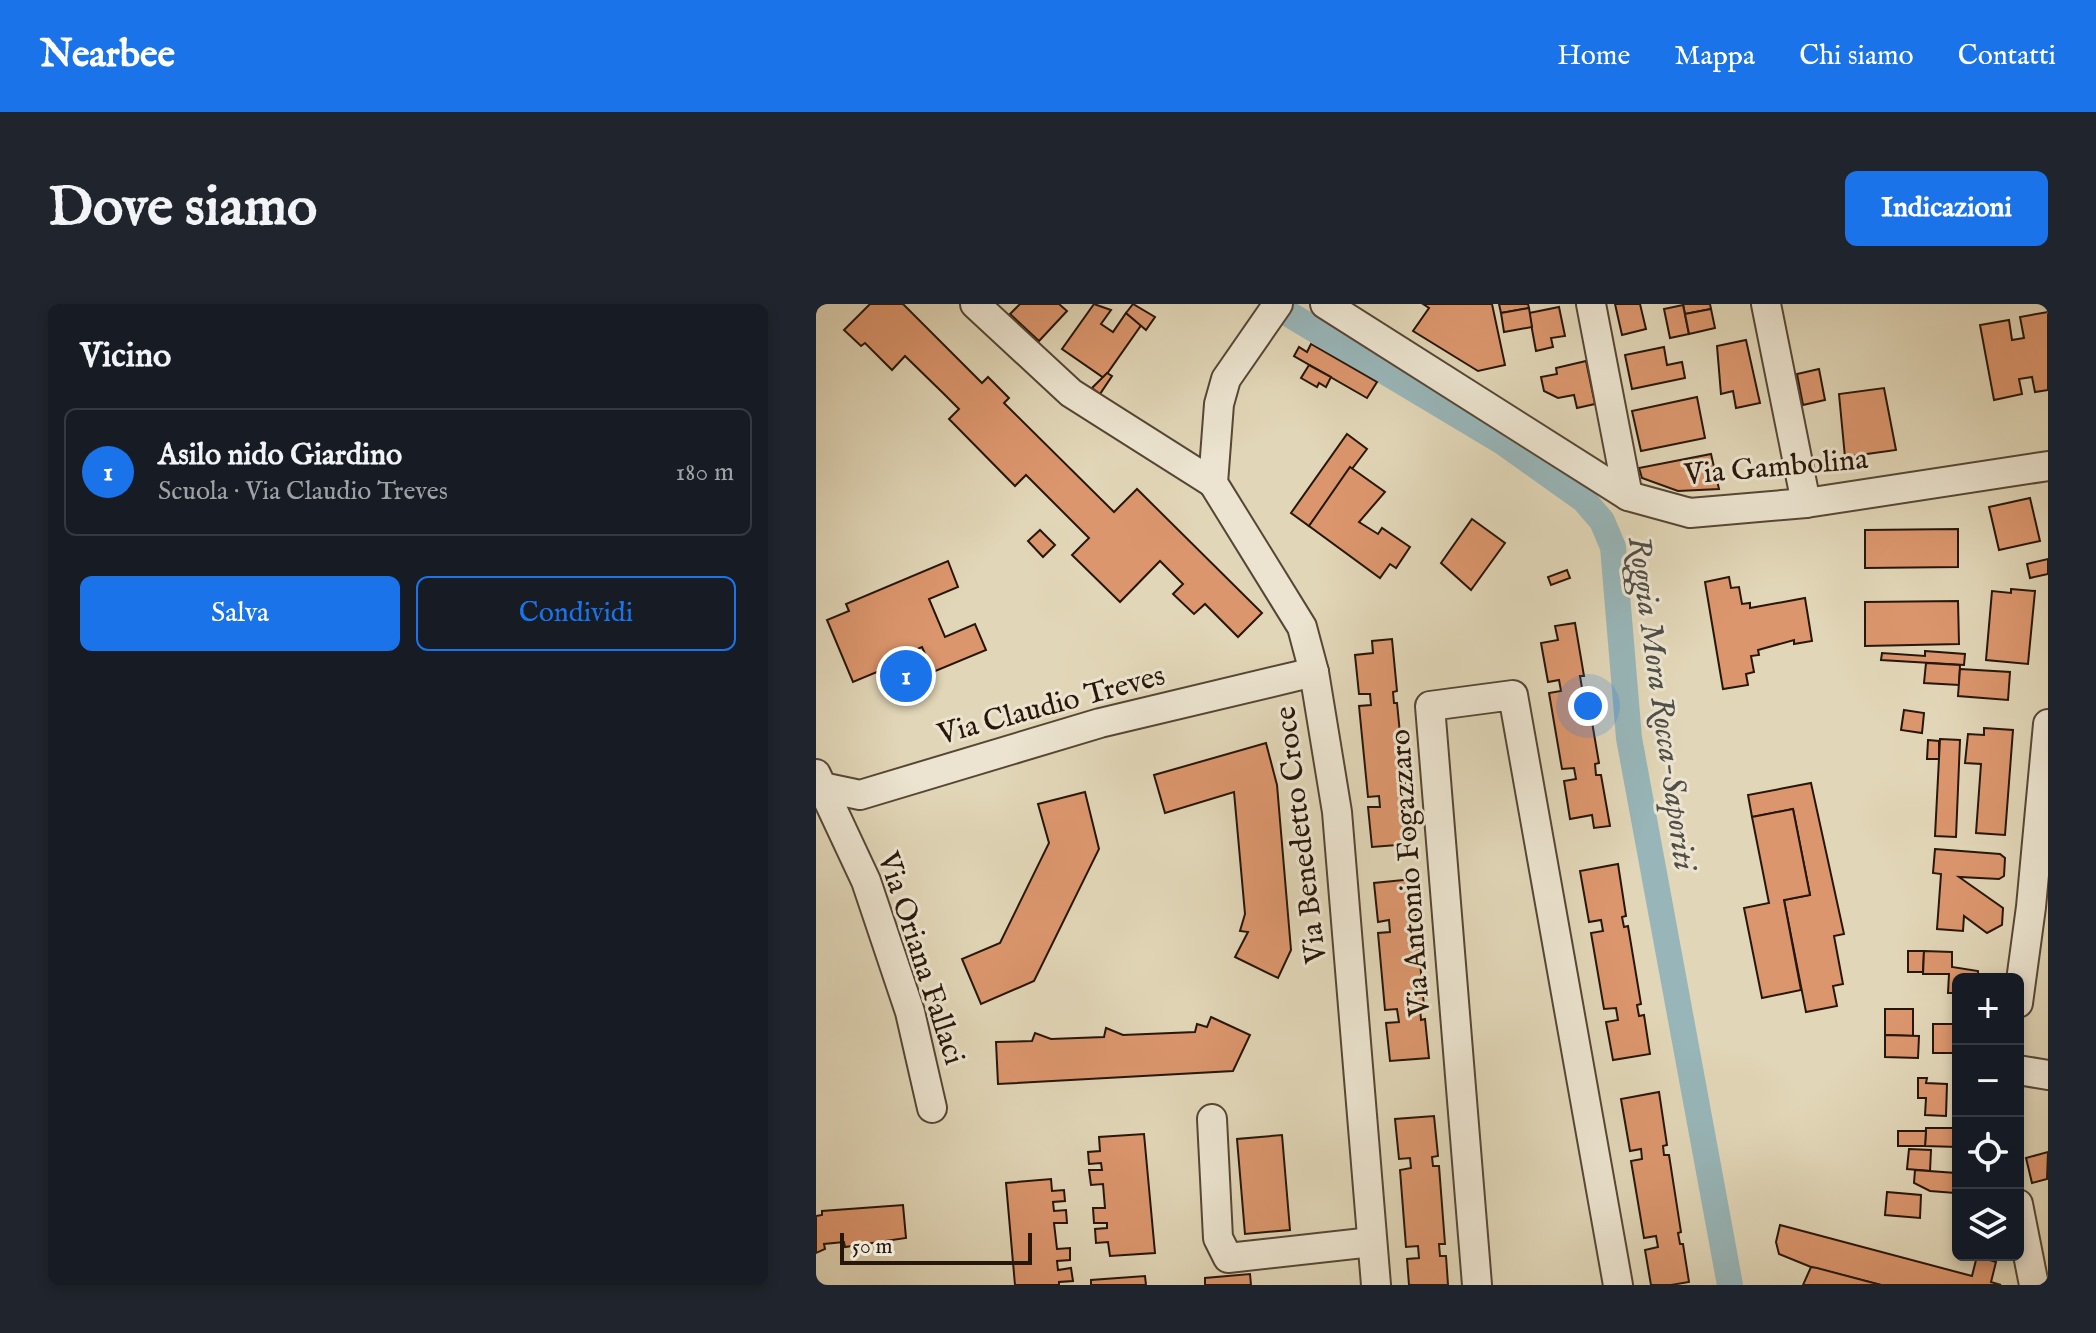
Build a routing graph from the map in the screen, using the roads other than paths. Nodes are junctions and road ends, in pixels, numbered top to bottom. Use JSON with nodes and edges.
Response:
{"nodes":[{"id":1,"x":975,"y":304,"type":"edge"},
{"id":2,"x":1325,"y":304,"type":"edge"},
{"id":3,"x":1591,"y":304,"type":"edge"},
{"id":4,"x":1766,"y":304,"type":"edge"},
{"id":5,"x":1273,"y":313,"type":"edge"},
{"id":6,"x":2048,"y":466,"type":"edge"},
{"id":7,"x":1213,"y":483,"type":"junction"},
{"id":8,"x":1628,"y":496,"type":"junction"},
{"id":9,"x":1806,"y":503,"type":"junction"},
{"id":10,"x":1314,"y":672,"type":"junction"},
{"id":11,"x":2048,"y":739,"type":"edge"},
{"id":12,"x":819,"y":781,"type":"edge"},
{"id":13,"x":2040,"y":907,"type":"edge"},
{"id":14,"x":2024,"y":977,"type":"edge"},
{"id":15,"x":2024,"y":1071,"type":"edge"},
{"id":16,"x":2048,"y":1075,"type":"edge"},
{"id":17,"x":932,"y":1108,"type":"dead end"},
{"id":18,"x":1212,"y":1119,"type":"dead end"},
{"id":19,"x":2024,"y":1234,"type":"edge"},
{"id":20,"x":1372,"y":1242,"type":"junction"},
{"id":21,"x":1376,"y":1285,"type":"edge"},
{"id":22,"x":1477,"y":1285,"type":"edge"},
{"id":23,"x":1618,"y":1285,"type":"edge"},
{"id":24,"x":2034,"y":1285,"type":"edge"}],
"edges":[{"from":1,"to":7,"type":"street"},
{"from":2,"to":8,"type":"street","name":"Via Gambolina"},
{"from":3,"to":8,"type":"street"},
{"from":4,"to":9,"type":"street"},
{"from":5,"to":7,"type":"street"},
{"from":6,"to":9,"type":"street","name":"Via Gambolina"},
{"from":7,"to":10,"type":"street","name":"Via Benedetto Croce"},
{"from":8,"to":9,"type":"street","name":"Via Gambolina"},
{"from":10,"to":12,"type":"street","name":"Via Claudio Treves"},
{"from":10,"to":20,"type":"street","name":"Via Benedetto Croce"},
{"from":11,"to":13,"type":"street"},
{"from":12,"to":17,"type":"street","name":"Via Oriana Fallaci"},
{"from":13,"to":14,"type":"street"},
{"from":15,"to":16,"type":"street"},
{"from":18,"to":20,"type":"street"},
{"from":19,"to":24,"type":"street"},
{"from":20,"to":21,"type":"street","name":"Via Benedetto Croce"},
{"from":22,"to":23,"type":"street","name":"Via Antonio Fogazzaro"}]}
